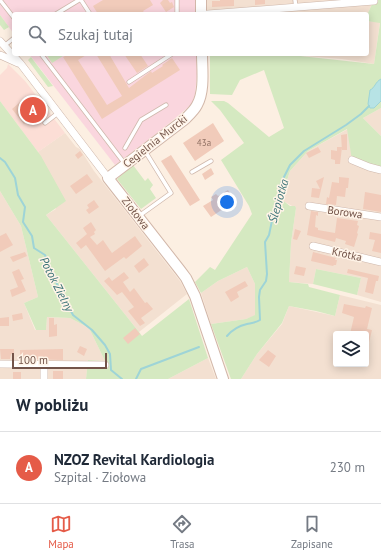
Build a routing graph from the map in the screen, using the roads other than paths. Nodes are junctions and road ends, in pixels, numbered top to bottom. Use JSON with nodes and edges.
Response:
{"nodes":[{"id":1,"x":0,"y":0,"type":"edge"},
{"id":2,"x":80,"y":0,"type":"edge"},
{"id":3,"x":177,"y":0,"type":"edge"},
{"id":4,"x":201,"y":0,"type":"edge"},
{"id":5,"x":374,"y":1,"type":"edge"},
{"id":6,"x":73,"y":2,"type":"edge"},
{"id":7,"x":348,"y":2,"type":"edge"},
{"id":8,"x":296,"y":4,"type":"edge"},
{"id":9,"x":59,"y":12,"type":"edge"},
{"id":10,"x":89,"y":12,"type":"edge"},
{"id":11,"x":177,"y":12,"type":"edge"},
{"id":12,"x":201,"y":12,"type":"edge"},
{"id":13,"x":226,"y":12,"type":"edge"},
{"id":14,"x":12,"y":15,"type":"edge"},
{"id":15,"x":12,"y":39,"type":"edge"},
{"id":16,"x":2,"y":44,"type":"edge"},
{"id":17,"x":12,"y":51,"type":"edge"},
{"id":18,"x":0,"y":55,"type":"edge"},
{"id":19,"x":15,"y":56,"type":"edge"},
{"id":20,"x":43,"y":56,"type":"edge"},
{"id":21,"x":169,"y":56,"type":"edge"},
{"id":22,"x":202,"y":56,"type":"edge"},
{"id":23,"x":20,"y":64,"type":"junction"},
{"id":24,"x":129,"y":82,"type":"dead end"},
{"id":25,"x":166,"y":105,"type":"dead end"},
{"id":26,"x":58,"y":112,"type":"junction"},
{"id":27,"x":45,"y":123,"type":"dead end"},
{"id":28,"x":125,"y":148,"type":"dead end"},
{"id":29,"x":144,"y":150,"type":"junction"},
{"id":30,"x":352,"y":160,"type":"dead end"},
{"id":31,"x":211,"y":161,"type":"dead end"},
{"id":32,"x":126,"y":165,"type":"junction"},
{"id":33,"x":381,"y":170,"type":"edge"},
{"id":34,"x":192,"y":172,"type":"dead end"},
{"id":35,"x":108,"y":178,"type":"junction"},
{"id":36,"x":309,"y":206,"type":"dead end"},
{"id":37,"x":138,"y":216,"type":"junction"},
{"id":38,"x":381,"y":217,"type":"edge"},
{"id":39,"x":313,"y":246,"type":"dead end"},
{"id":40,"x":381,"y":262,"type":"edge"},
{"id":41,"x":0,"y":364,"type":"edge"},
{"id":42,"x":44,"y":365,"type":"junction"},
{"id":43,"x":105,"y":365,"type":"dead end"},
{"id":44,"x":44,"y":379,"type":"edge"},
{"id":45,"x":223,"y":379,"type":"edge"}],
"edges":[{"from":1,"to":14,"type":"lane"},
{"from":2,"to":6,"type":"lane"},
{"from":2,"to":10,"type":"lane"},
{"from":3,"to":11,"type":"lane"},
{"from":4,"to":12,"type":"street"},
{"from":5,"to":7,"type":"street"},
{"from":6,"to":9,"type":"lane"},
{"from":7,"to":8,"type":"street"},
{"from":8,"to":13,"type":"street"},
{"from":15,"to":16,"type":"lane"},
{"from":16,"to":17,"type":"street","name":"Ziołowa"},
{"from":18,"to":23,"type":"street","name":"Ziołowa"},
{"from":19,"to":23,"type":"street","name":"Ziołowa"},
{"from":20,"to":32,"type":"lane"},
{"from":21,"to":24,"type":"lane"},
{"from":22,"to":29,"type":"street","name":"Cegielnia Murcki"},
{"from":23,"to":26,"type":"street","name":"Ziołowa"},
{"from":25,"to":28,"type":"lane"},
{"from":26,"to":27,"type":"lane"},
{"from":26,"to":35,"type":"street","name":"Ziołowa"},
{"from":29,"to":32,"type":"street","name":"Cegielnia Murcki"},
{"from":29,"to":37,"type":"lane"},
{"from":30,"to":33,"type":"street"},
{"from":31,"to":34,"type":"lane"},
{"from":32,"to":35,"type":"street","name":"Cegielnia Murcki"},
{"from":35,"to":37,"type":"street","name":"Ziołowa"},
{"from":36,"to":38,"type":"street","name":"Borowa"},
{"from":37,"to":45,"type":"street","name":"Ziołowa"},
{"from":39,"to":40,"type":"street","name":"Krótka"},
{"from":41,"to":42,"type":"street"},
{"from":42,"to":43,"type":"street"},
{"from":42,"to":44,"type":"street"}]}
